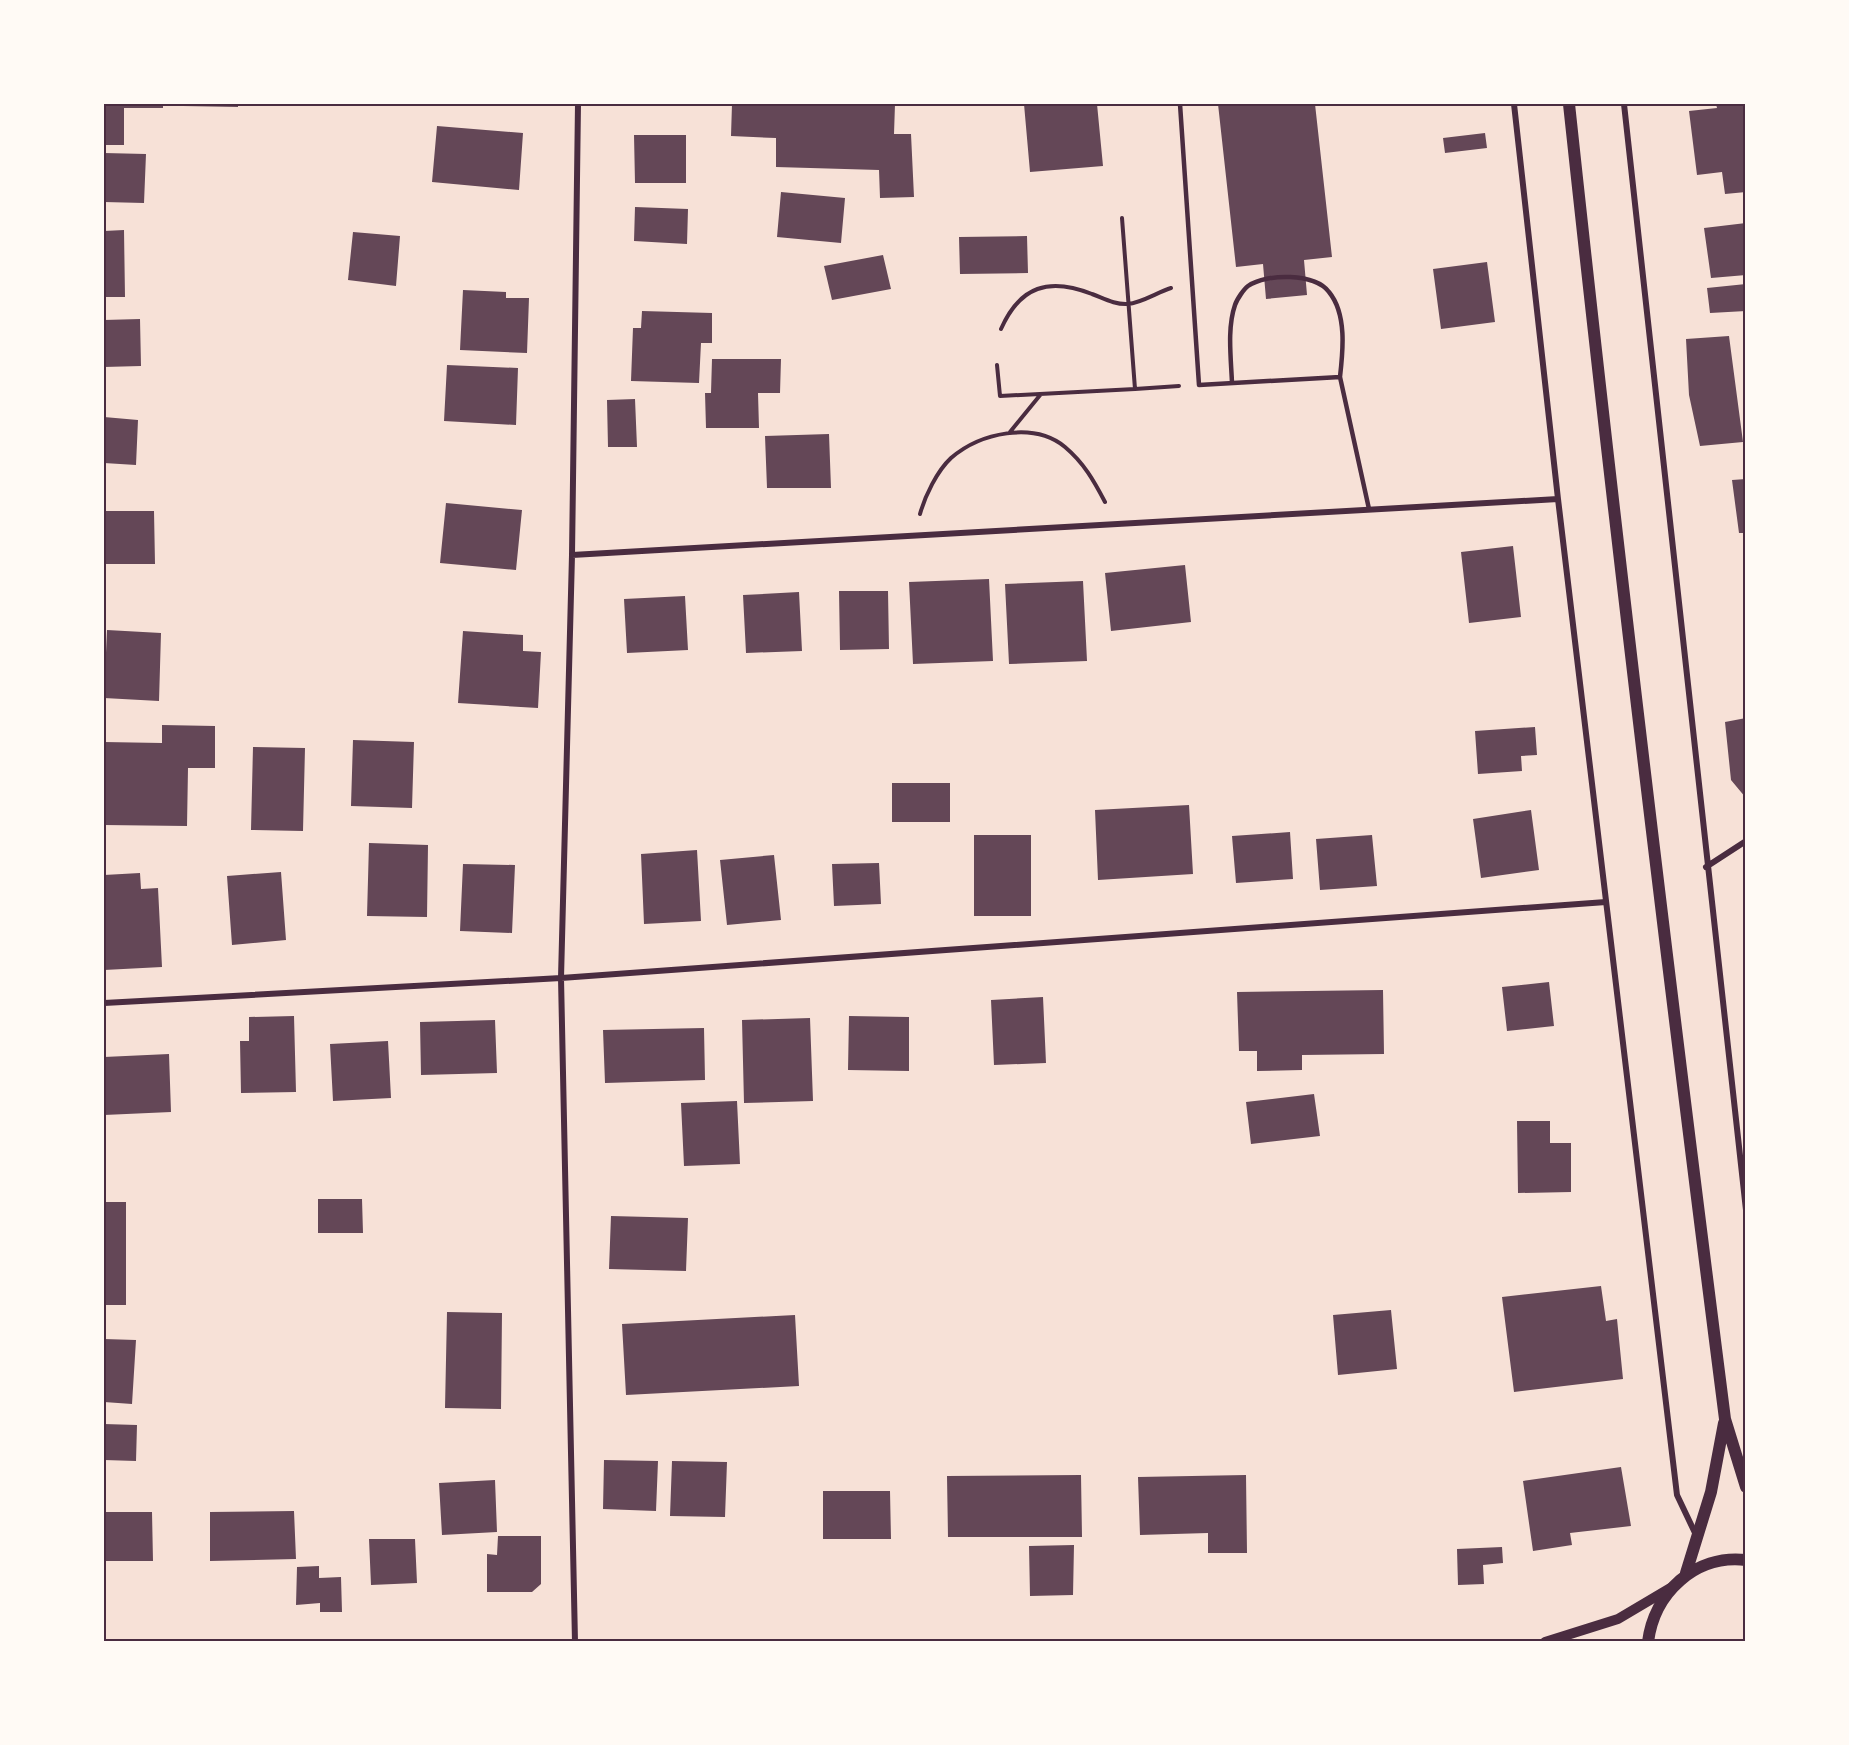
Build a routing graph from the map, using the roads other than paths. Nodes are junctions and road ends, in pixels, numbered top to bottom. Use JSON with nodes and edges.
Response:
{"nodes":[{"id":1,"x":578,"y":104,"type":"edge"},
{"id":2,"x":1180,"y":104,"type":"edge"},
{"id":3,"x":1514,"y":104,"type":"edge"},
{"id":4,"x":1569,"y":104,"type":"edge"},
{"id":5,"x":1624,"y":104,"type":"edge"},
{"id":6,"x":1340,"y":377,"type":"junction"},
{"id":7,"x":1232,"y":382,"type":"junction"},
{"id":8,"x":1558,"y":500,"type":"junction"},
{"id":9,"x":1369,"y":509,"type":"junction"},
{"id":10,"x":572,"y":555,"type":"junction"},
{"id":11,"x":1746,"y":841,"type":"edge"},
{"id":12,"x":1706,"y":867,"type":"junction"},
{"id":13,"x":1605,"y":902,"type":"junction"},
{"id":14,"x":561,"y":978,"type":"junction"},
{"id":15,"x":104,"y":1003,"type":"edge"},
{"id":16,"x":1746,"y":1210,"type":"edge"},
{"id":17,"x":1725,"y":1419,"type":"junction"},
{"id":18,"x":1746,"y":1487,"type":"edge"},
{"id":19,"x":1697,"y":1539,"type":"junction"},
{"id":20,"x":1746,"y":1560,"type":"edge"},
{"id":21,"x":1686,"y":1573,"type":"junction"},
{"id":22,"x":1672,"y":1587,"type":"junction"},
{"id":23,"x":575,"y":1641,"type":"edge"},
{"id":24,"x":1545,"y":1641,"type":"edge"},
{"id":25,"x":1648,"y":1641,"type":"edge"}],
"edges":[{"from":1,"to":10,"type":"street"},
{"from":2,"to":7,"type":"lane"},
{"from":3,"to":8,"type":"street"},
{"from":4,"to":17,"type":"main road"},
{"from":5,"to":12,"type":"street"},
{"from":6,"to":7,"type":"lane"},
{"from":6,"to":7,"type":"lane"},
{"from":6,"to":9,"type":"lane"},
{"from":8,"to":9,"type":"street"},
{"from":8,"to":13,"type":"street"},
{"from":9,"to":10,"type":"street"},
{"from":10,"to":14,"type":"street"},
{"from":11,"to":12,"type":"street"},
{"from":12,"to":16,"type":"street"},
{"from":13,"to":14,"type":"street"},
{"from":13,"to":19,"type":"street"},
{"from":14,"to":15,"type":"street"},
{"from":14,"to":23,"type":"street"},
{"from":17,"to":18,"type":"main road"},
{"from":17,"to":19,"type":"main road"},
{"from":19,"to":21,"type":"main road"},
{"from":20,"to":21,"type":"main road"},
{"from":21,"to":22,"type":"main road"},
{"from":22,"to":24,"type":"street"},
{"from":22,"to":25,"type":"main road"}]}
